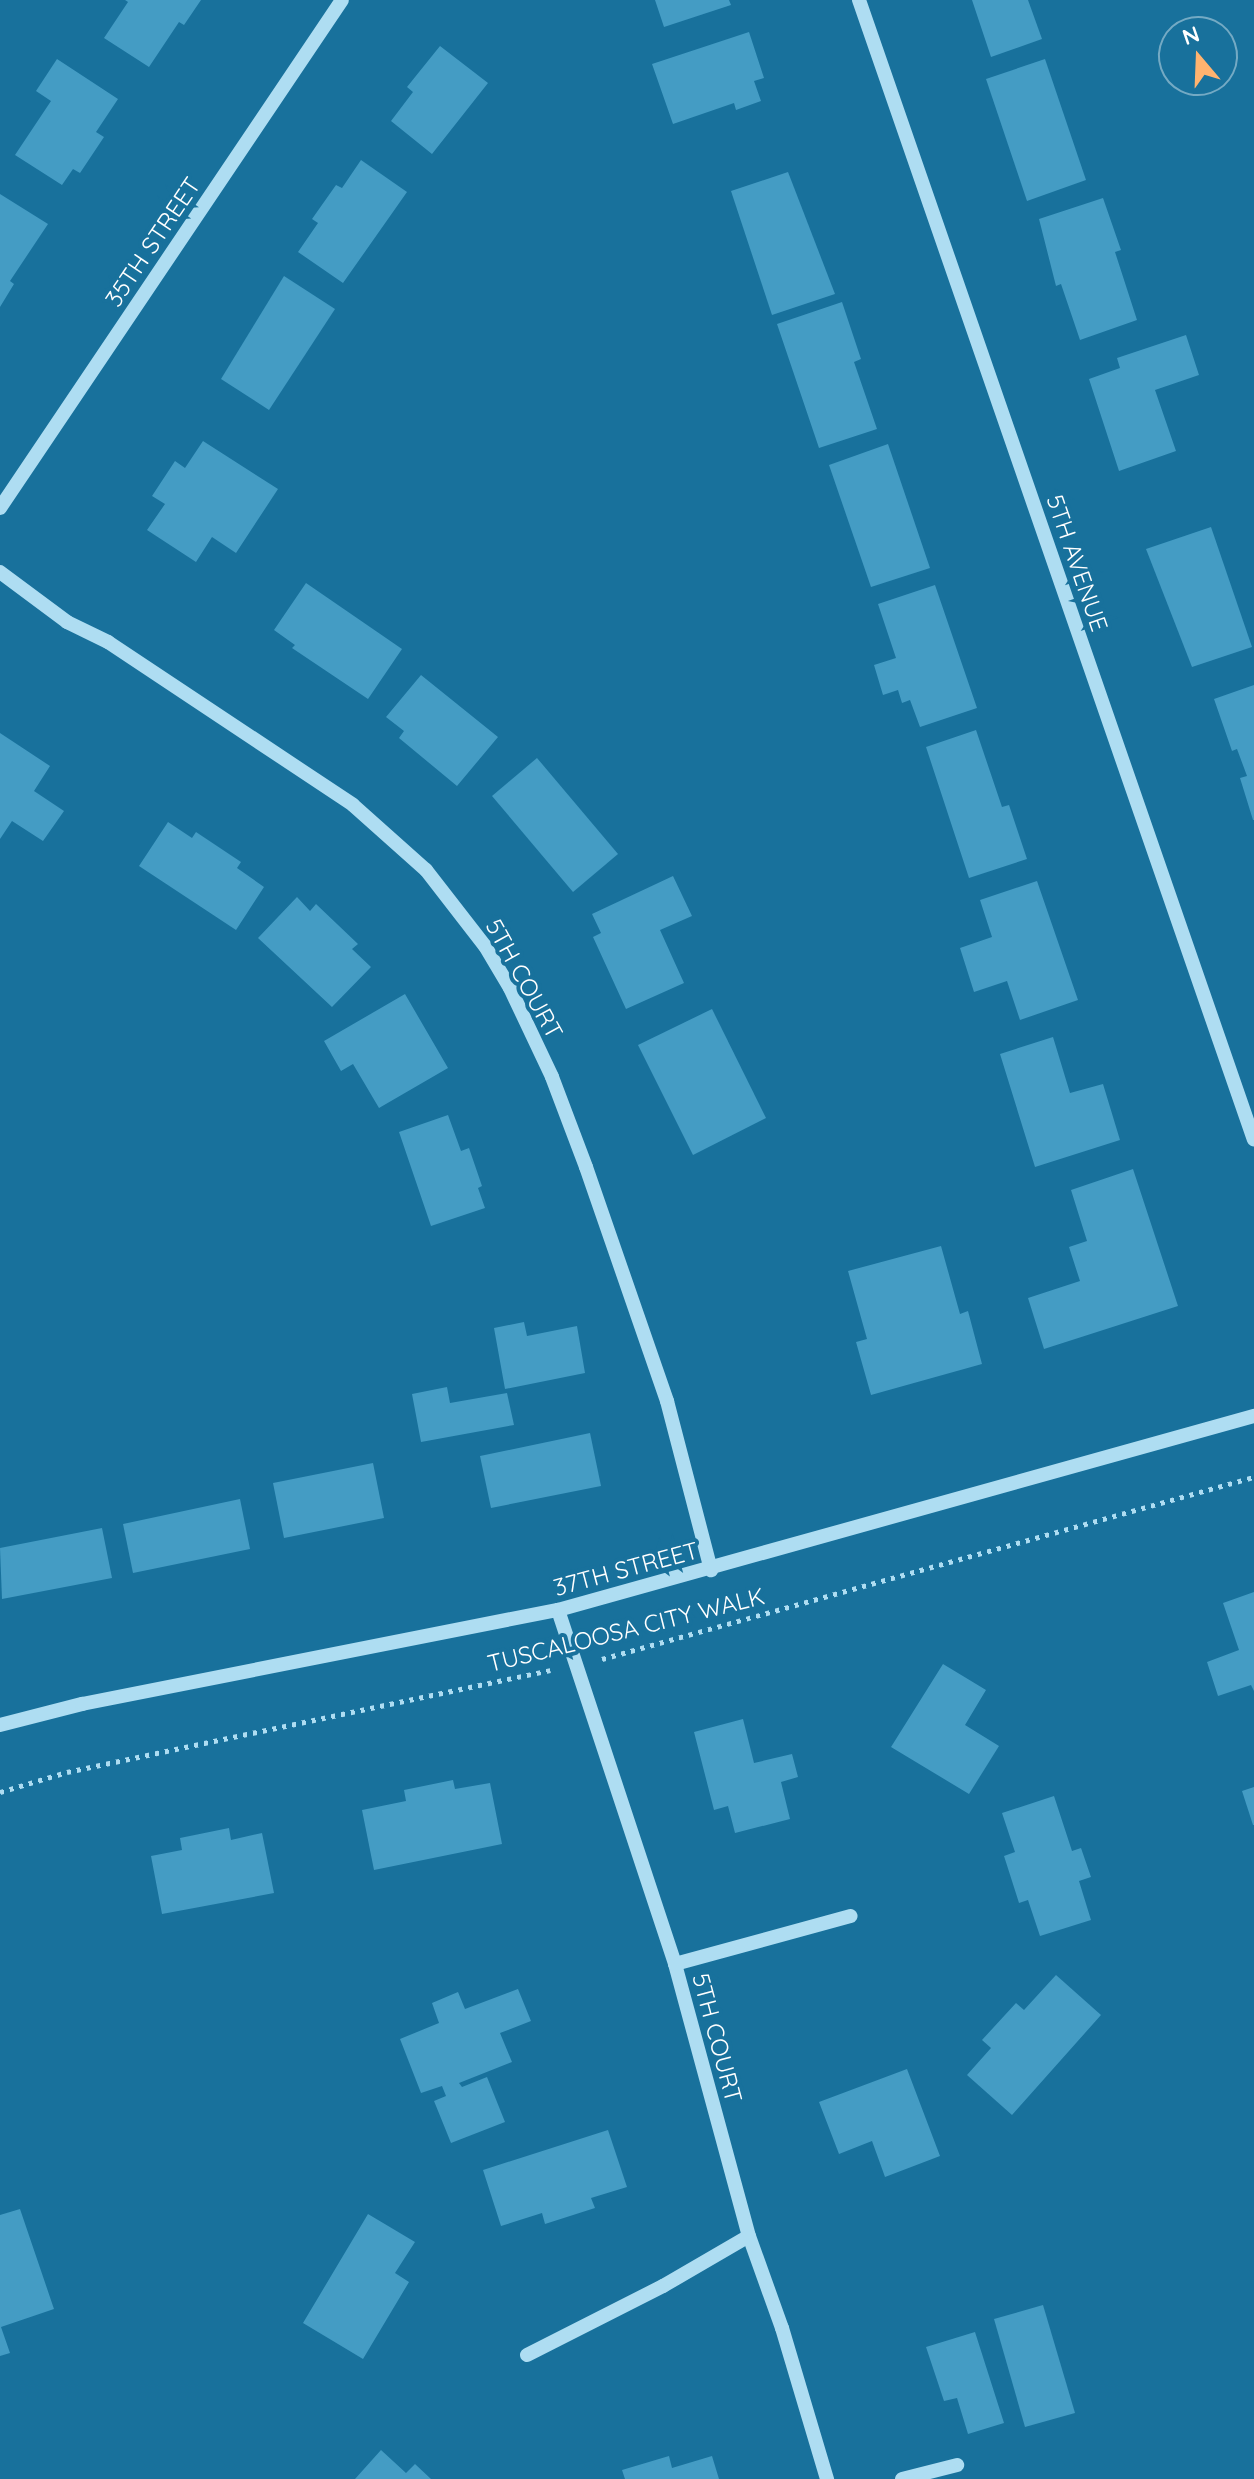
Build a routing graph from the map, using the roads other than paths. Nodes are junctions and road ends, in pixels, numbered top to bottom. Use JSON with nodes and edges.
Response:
{"nodes":[{"id":1,"x":342,"y":0,"type":"edge"},
{"id":2,"x":859,"y":0,"type":"edge"},
{"id":3,"x":0,"y":508,"type":"edge"},
{"id":4,"x":0,"y":572,"type":"edge"},
{"id":5,"x":1254,"y":1140,"type":"edge"},
{"id":6,"x":1254,"y":1416,"type":"edge"},
{"id":7,"x":711,"y":1570,"type":"junction"},
{"id":8,"x":558,"y":1610,"type":"junction"},
{"id":9,"x":0,"y":1725,"type":"edge"},
{"id":10,"x":851,"y":1916,"type":"dead end"},
{"id":11,"x":675,"y":1964,"type":"junction"},
{"id":12,"x":749,"y":2236,"type":"junction"},
{"id":13,"x":527,"y":2355,"type":"dead end"},
{"id":14,"x":957,"y":2465,"type":"dead end"},
{"id":15,"x":827,"y":2479,"type":"edge"},
{"id":16,"x":902,"y":2479,"type":"edge"}],
"edges":[{"from":1,"to":3,"type":"street","name":"35TH STREET"},
{"from":2,"to":5,"type":"street","name":"5TH AVENUE"},
{"from":4,"to":7,"type":"street","name":"5TH COURT"},
{"from":6,"to":7,"type":"street","name":"37TH STREET"},
{"from":7,"to":8,"type":"street","name":"37TH STREET"},
{"from":8,"to":9,"type":"street","name":"37TH STREET"},
{"from":8,"to":11,"type":"street","name":"5TH COURT"},
{"from":10,"to":11,"type":"street"},
{"from":11,"to":12,"type":"street","name":"5TH COURT"},
{"from":12,"to":13,"type":"street"},
{"from":12,"to":15,"type":"street","name":"5TH COURT"},
{"from":14,"to":16,"type":"street"}]}
